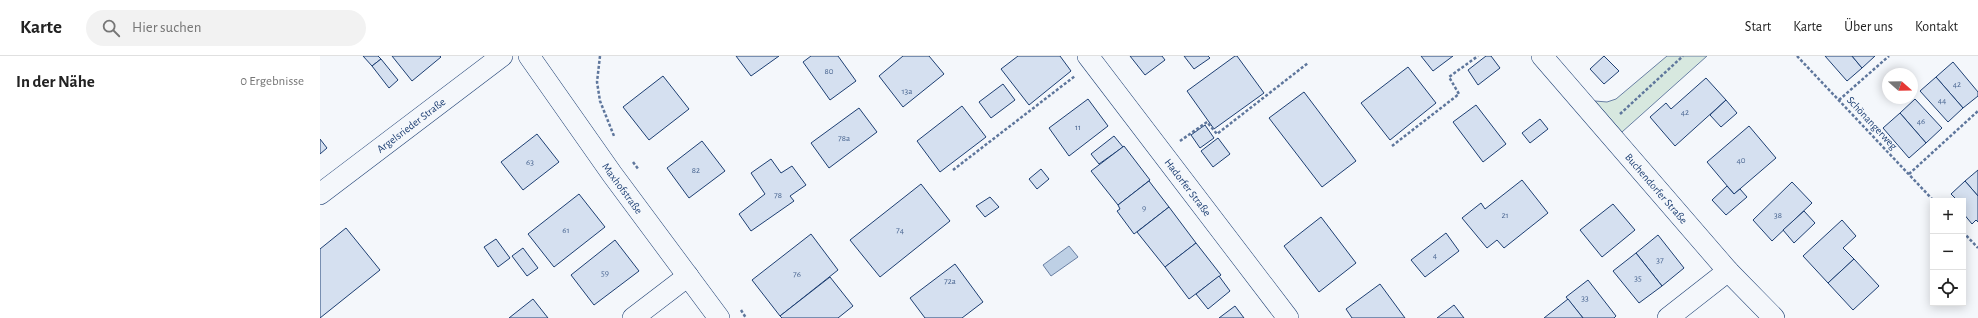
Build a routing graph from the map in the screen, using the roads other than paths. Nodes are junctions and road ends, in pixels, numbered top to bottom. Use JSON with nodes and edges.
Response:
{"nodes":[{"id":1,"x":502,"y":56,"type":"edge"},
{"id":2,"x":529,"y":56,"type":"edge"},
{"id":3,"x":1542,"y":56,"type":"edge"},
{"id":4,"x":1090,"y":59,"type":"edge"},
{"id":5,"x":320,"y":194,"type":"edge"},
{"id":6,"x":1728,"y":271,"type":"junction"},
{"id":7,"x":688,"y":276,"type":"junction"},
{"id":8,"x":633,"y":318,"type":"edge"},
{"id":9,"x":719,"y":318,"type":"edge"},
{"id":10,"x":1288,"y":318,"type":"edge"},
{"id":11,"x":1668,"y":318,"type":"edge"},
{"id":12,"x":1774,"y":318,"type":"edge"}],
"edges":[{"from":1,"to":5,"type":"street","name":"Argelsrieder Straße"},
{"from":2,"to":7,"type":"street","name":"Maxhofstraße"},
{"from":3,"to":6,"type":"street","name":"Buchendorfer Straße"},
{"from":4,"to":10,"type":"street","name":"Hadorfer Straße"},
{"from":6,"to":11,"type":"street"},
{"from":6,"to":12,"type":"street","name":"Buchendorfer Straße"},
{"from":7,"to":8,"type":"street"},
{"from":7,"to":9,"type":"street","name":"Maxhofstraße"}]}
